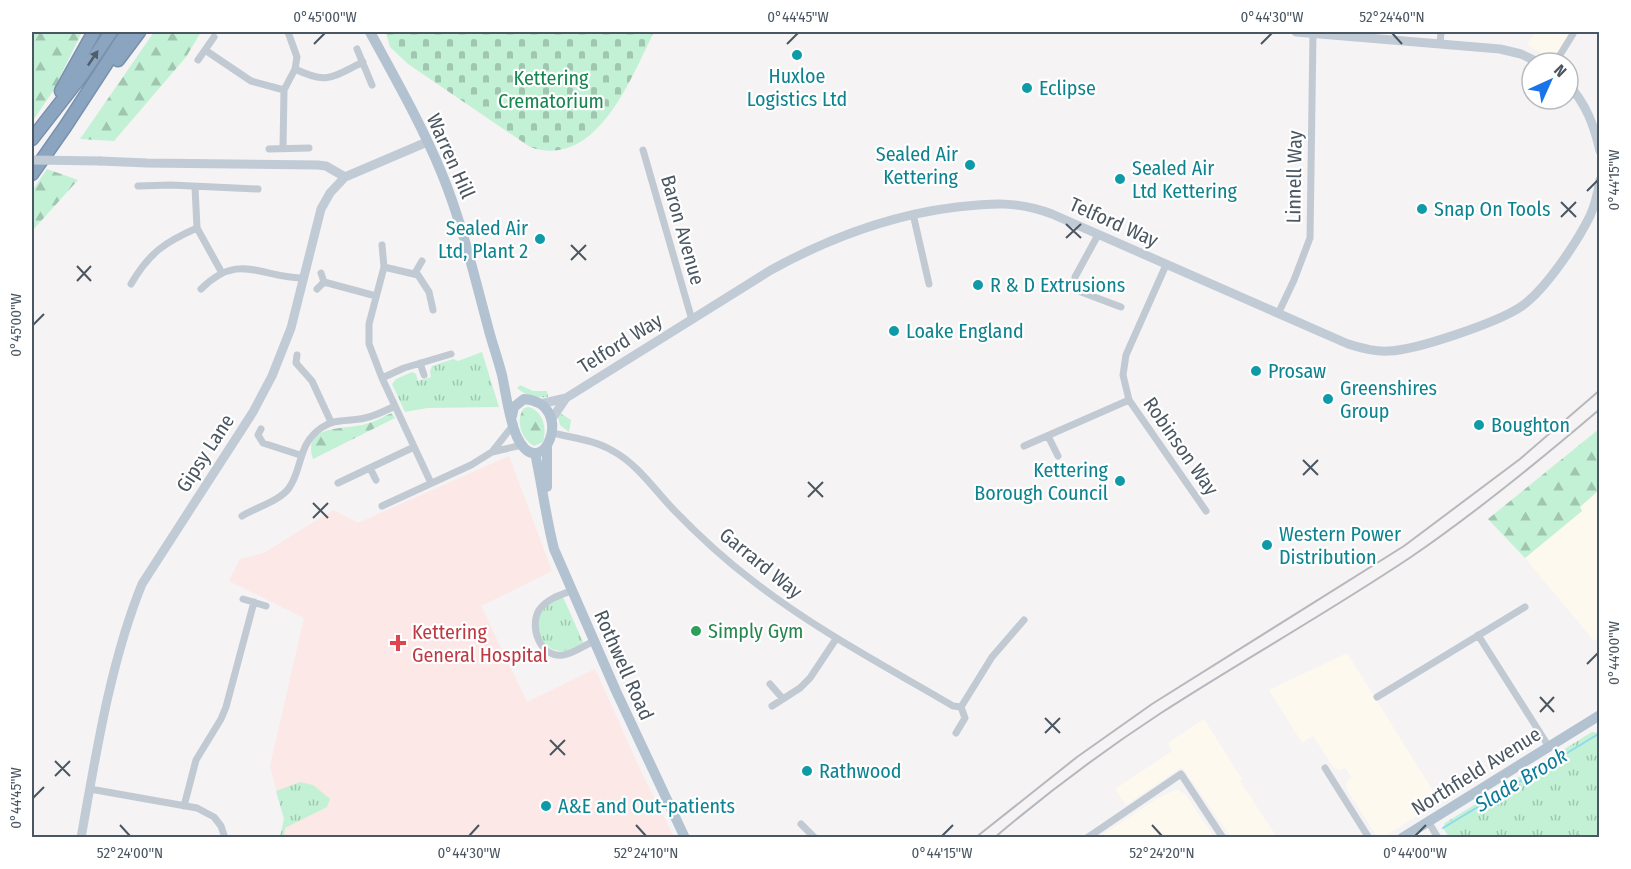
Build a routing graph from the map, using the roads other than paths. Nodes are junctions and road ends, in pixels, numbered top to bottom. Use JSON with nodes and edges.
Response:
{"nodes":[{"id":1,"x":94,"y":32,"type":"edge"},
{"id":2,"x":111,"y":32,"type":"edge"},
{"id":3,"x":128,"y":32,"type":"edge"},
{"id":4,"x":139,"y":32,"type":"edge"},
{"id":5,"x":288,"y":32,"type":"edge"},
{"id":6,"x":370,"y":32,"type":"edge"},
{"id":7,"x":1296,"y":32,"type":"edge"},
{"id":8,"x":1441,"y":32,"type":"edge"},
{"id":9,"x":1573,"y":32,"type":"edge"},
{"id":10,"x":1313,"y":33,"type":"junction"},
{"id":11,"x":213,"y":37,"type":"dead end"},
{"id":12,"x":1440,"y":44,"type":"junction"},
{"id":13,"x":357,"y":49,"type":"dead end"},
{"id":14,"x":205,"y":50,"type":"junction"},
{"id":15,"x":1562,"y":51,"type":"edge"},
{"id":16,"x":1520,"y":54,"type":"edge"},
{"id":17,"x":198,"y":60,"type":"dead end"},
{"id":18,"x":363,"y":62,"type":"junction"},
{"id":19,"x":295,"y":69,"type":"junction"},
{"id":20,"x":372,"y":85,"type":"dead end"},
{"id":21,"x":284,"y":90,"type":"junction"},
{"id":22,"x":1580,"y":99,"type":"edge"},
{"id":23,"x":48,"y":116,"type":"junction"},
{"id":24,"x":65,"y":128,"type":"junction"},
{"id":25,"x":32,"y":139,"type":"edge"},
{"id":26,"x":427,"y":142,"type":"junction"},
{"id":27,"x":283,"y":148,"type":"junction"},
{"id":28,"x":309,"y":148,"type":"dead end"},
{"id":29,"x":269,"y":149,"type":"dead end"},
{"id":30,"x":643,"y":150,"type":"dead end"},
{"id":31,"x":1599,"y":151,"type":"edge"},
{"id":32,"x":32,"y":160,"type":"edge"},
{"id":33,"x":32,"y":174,"type":"edge"},
{"id":34,"x":345,"y":177,"type":"junction"},
{"id":35,"x":1599,"y":180,"type":"edge"},
{"id":36,"x":138,"y":186,"type":"dead end"},
{"id":37,"x":195,"y":187,"type":"junction"},
{"id":38,"x":258,"y":189,"type":"dead end"},
{"id":39,"x":912,"y":214,"type":"junction"},
{"id":40,"x":197,"y":228,"type":"junction"},
{"id":41,"x":1098,"y":235,"type":"junction"},
{"id":42,"x":382,"y":245,"type":"dead end"},
{"id":43,"x":422,"y":261,"type":"dead end"},
{"id":44,"x":1166,"y":265,"type":"junction"},
{"id":45,"x":384,"y":267,"type":"junction"},
{"id":46,"x":222,"y":273,"type":"junction"},
{"id":47,"x":321,"y":273,"type":"dead end"},
{"id":48,"x":415,"y":273,"type":"junction"},
{"id":49,"x":304,"y":278,"type":"junction"},
{"id":50,"x":324,"y":282,"type":"junction"},
{"id":51,"x":131,"y":284,"type":"dead end"},
{"id":52,"x":929,"y":284,"type":"dead end"},
{"id":53,"x":201,"y":289,"type":"dead end"},
{"id":54,"x":317,"y":289,"type":"dead end"},
{"id":55,"x":376,"y":296,"type":"junction"},
{"id":56,"x":1121,"y":307,"type":"dead end"},
{"id":57,"x":433,"y":310,"type":"dead end"},
{"id":58,"x":1278,"y":314,"type":"junction"},
{"id":59,"x":692,"y":320,"type":"junction"},
{"id":60,"x":297,"y":354,"type":"dead end"},
{"id":61,"x":451,"y":354,"type":"dead end"},
{"id":62,"x":296,"y":363,"type":"junction"},
{"id":63,"x":420,"y":363,"type":"junction"},
{"id":64,"x":290,"y":369,"type":"dead end"},
{"id":65,"x":501,"y":370,"type":"junction"},
{"id":66,"x":424,"y":375,"type":"dead end"},
{"id":67,"x":382,"y":378,"type":"junction"},
{"id":68,"x":566,"y":398,"type":"junction"},
{"id":69,"x":524,"y":399,"type":"junction"},
{"id":70,"x":1129,"y":400,"type":"junction"},
{"id":71,"x":540,"y":404,"type":"junction"},
{"id":72,"x":395,"y":406,"type":"junction"},
{"id":73,"x":513,"y":420,"type":"junction"},
{"id":74,"x":551,"y":420,"type":"junction"},
{"id":75,"x":331,"y":422,"type":"junction"},
{"id":76,"x":261,"y":429,"type":"dead end"},
{"id":77,"x":553,"y":433,"type":"junction"},
{"id":78,"x":1048,"y":436,"type":"junction"},
{"id":79,"x":522,"y":445,"type":"junction"},
{"id":80,"x":1024,"y":446,"type":"dead end"},
{"id":81,"x":414,"y":447,"type":"junction"},
{"id":82,"x":547,"y":448,"type":"junction"},
{"id":83,"x":492,"y":452,"type":"junction"},
{"id":84,"x":535,"y":453,"type":"junction"},
{"id":85,"x":300,"y":455,"type":"junction"},
{"id":86,"x":1058,"y":456,"type":"dead end"},
{"id":87,"x":370,"y":468,"type":"junction"},
{"id":88,"x":376,"y":480,"type":"dead end"},
{"id":89,"x":338,"y":483,"type":"dead end"},
{"id":90,"x":431,"y":483,"type":"junction"},
{"id":91,"x":545,"y":502,"type":"junction"},
{"id":92,"x":382,"y":506,"type":"dead end"},
{"id":93,"x":1206,"y":511,"type":"dead end"},
{"id":94,"x":242,"y":516,"type":"dead end"},
{"id":95,"x":571,"y":591,"type":"junction"},
{"id":96,"x":243,"y":598,"type":"dead end"},
{"id":97,"x":254,"y":602,"type":"junction"},
{"id":98,"x":266,"y":606,"type":"dead end"},
{"id":99,"x":1525,"y":607,"type":"dead end"},
{"id":100,"x":1024,"y":620,"type":"dead end"},
{"id":101,"x":1478,"y":635,"type":"junction"},
{"id":102,"x":836,"y":639,"type":"junction"},
{"id":103,"x":594,"y":641,"type":"junction"},
{"id":104,"x":770,"y":684,"type":"dead end"},
{"id":105,"x":1377,"y":697,"type":"dead end"},
{"id":106,"x":783,"y":699,"type":"junction"},
{"id":107,"x":772,"y":706,"type":"dead end"},
{"id":108,"x":961,"y":707,"type":"junction"},
{"id":109,"x":1599,"y":715,"type":"edge"},
{"id":110,"x":956,"y":733,"type":"dead end"},
{"id":111,"x":1549,"y":747,"type":"junction"},
{"id":112,"x":1325,"y":768,"type":"dead end"},
{"id":113,"x":90,"y":789,"type":"junction"},
{"id":114,"x":184,"y":806,"type":"junction"},
{"id":115,"x":1428,"y":821,"type":"junction"},
{"id":116,"x":801,"y":824,"type":"dead end"},
{"id":117,"x":81,"y":837,"type":"edge"},
{"id":118,"x":225,"y":837,"type":"edge"},
{"id":119,"x":685,"y":837,"type":"edge"},
{"id":120,"x":815,"y":837,"type":"edge"},
{"id":121,"x":1087,"y":837,"type":"edge"},
{"id":122,"x":1223,"y":837,"type":"edge"},
{"id":123,"x":1369,"y":837,"type":"edge"},
{"id":124,"x":1402,"y":837,"type":"edge"},
{"id":125,"x":1438,"y":837,"type":"edge"}],
"edges":[{"from":1,"to":23,"type":"highway"},
{"from":23,"to":2,"type":"highway","one_way":true},
{"from":3,"to":24,"type":"highway"},
{"from":4,"to":24,"type":"highway"},
{"from":5,"to":19,"type":"street"},
{"from":6,"to":26,"type":"main road","name":"Warren Hill"},
{"from":7,"to":10,"type":"street"},
{"from":8,"to":12,"type":"street"},
{"from":9,"to":15,"type":"street"},
{"from":10,"to":12,"type":"street"},
{"from":10,"to":58,"type":"street","name":"Linnell Way"},
{"from":11,"to":14,"type":"street"},
{"from":12,"to":16,"type":"street"},
{"from":13,"to":18,"type":"street"},
{"from":14,"to":17,"type":"street"},
{"from":14,"to":21,"type":"street"},
{"from":18,"to":19,"type":"street"},
{"from":18,"to":20,"type":"street"},
{"from":19,"to":21,"type":"street"},
{"from":21,"to":27,"type":"street"},
{"from":22,"to":31,"type":"street"},
{"from":23,"to":25,"type":"highway"},
{"from":24,"to":33,"type":"highway"},
{"from":26,"to":34,"type":"street","name":"Gipsy Lane"},
{"from":26,"to":65,"type":"main road","name":"Warren Hill"},
{"from":27,"to":28,"type":"street"},
{"from":27,"to":29,"type":"street"},
{"from":30,"to":59,"type":"street","name":"Baron Avenue"},
{"from":32,"to":34,"type":"street","bridge":true},
{"from":34,"to":49,"type":"street","name":"Gipsy Lane"},
{"from":35,"to":58,"type":"street","name":"Telford Way"},
{"from":36,"to":37,"type":"street"},
{"from":37,"to":38,"type":"street"},
{"from":37,"to":40,"type":"street"},
{"from":39,"to":41,"type":"street","name":"Telford Way"},
{"from":39,"to":52,"type":"street"},
{"from":39,"to":59,"type":"street","name":"Telford Way"},
{"from":40,"to":46,"type":"street"},
{"from":40,"to":51,"type":"street"},
{"from":41,"to":44,"type":"street","name":"Telford Way"},
{"from":41,"to":56,"type":"street"},
{"from":42,"to":45,"type":"street"},
{"from":43,"to":48,"type":"street"},
{"from":44,"to":58,"type":"street","name":"Telford Way"},
{"from":44,"to":70,"type":"street","name":"Robinson Way"},
{"from":45,"to":48,"type":"street"},
{"from":45,"to":55,"type":"street"},
{"from":46,"to":49,"type":"street"},
{"from":46,"to":53,"type":"street"},
{"from":47,"to":50,"type":"street"},
{"from":48,"to":57,"type":"street"},
{"from":49,"to":113,"type":"street","name":"Gipsy Lane"},
{"from":50,"to":54,"type":"street"},
{"from":50,"to":55,"type":"street"},
{"from":55,"to":67,"type":"street"},
{"from":59,"to":68,"type":"street","name":"Telford Way"},
{"from":60,"to":62,"type":"street"},
{"from":61,"to":63,"type":"street"},
{"from":62,"to":64,"type":"street"},
{"from":62,"to":75,"type":"street"},
{"from":63,"to":66,"type":"street"},
{"from":63,"to":67,"type":"street"},
{"from":65,"to":69,"type":"main road","name":"Warren Hill"},
{"from":65,"to":73,"type":"main road","name":"Warren Hill"},
{"from":67,"to":72,"type":"street"},
{"from":68,"to":71,"type":"street","name":"Telford Way"},
{"from":68,"to":74,"type":"street","name":"Telford Way"},
{"from":69,"to":71,"type":"main road"},
{"from":69,"to":73,"type":"main road"},
{"from":70,"to":78,"type":"street"},
{"from":70,"to":93,"type":"street","name":"Robinson Way"},
{"from":71,"to":74,"type":"main road"},
{"from":72,"to":75,"type":"street"},
{"from":72,"to":81,"type":"street"},
{"from":73,"to":79,"type":"main road"},
{"from":73,"to":83,"type":"street"},
{"from":74,"to":77,"type":"main road"},
{"from":75,"to":85,"type":"street"},
{"from":76,"to":85,"type":"street"},
{"from":77,"to":82,"type":"main road"},
{"from":77,"to":102,"type":"street","name":"Garrard Way"},
{"from":78,"to":80,"type":"street"},
{"from":78,"to":86,"type":"street"},
{"from":79,"to":83,"type":"street"},
{"from":79,"to":84,"type":"main road"},
{"from":81,"to":87,"type":"street"},
{"from":81,"to":90,"type":"street"},
{"from":82,"to":84,"type":"main road"},
{"from":82,"to":91,"type":"main road","name":"Rothwell Road"},
{"from":83,"to":90,"type":"street"},
{"from":84,"to":91,"type":"main road","name":"Rothwell Road"},
{"from":85,"to":94,"type":"street"},
{"from":87,"to":88,"type":"street"},
{"from":87,"to":89,"type":"street"},
{"from":90,"to":92,"type":"street"},
{"from":91,"to":95,"type":"main road","name":"Rothwell Road"},
{"from":95,"to":103,"type":"main road","name":"Rothwell Road"},
{"from":95,"to":103,"type":"street"},
{"from":96,"to":97,"type":"street"},
{"from":97,"to":98,"type":"street"},
{"from":97,"to":114,"type":"street"},
{"from":99,"to":101,"type":"street"},
{"from":100,"to":108,"type":"street"},
{"from":101,"to":105,"type":"street"},
{"from":101,"to":111,"type":"street"},
{"from":102,"to":106,"type":"street"},
{"from":102,"to":108,"type":"street","name":"Garrard Way"},
{"from":103,"to":119,"type":"main road","name":"Rothwell Road"},
{"from":104,"to":106,"type":"street"},
{"from":106,"to":107,"type":"street"},
{"from":108,"to":110,"type":"street"},
{"from":109,"to":111,"type":"main road","name":"Northfield Avenue"},
{"from":111,"to":115,"type":"main road","name":"Northfield Avenue"},
{"from":112,"to":123,"type":"street"},
{"from":113,"to":114,"type":"street"},
{"from":113,"to":117,"type":"street","name":"Gipsy Lane"},
{"from":114,"to":118,"type":"street"},
{"from":115,"to":124,"type":"main road","name":"Northfield Avenue"},
{"from":115,"to":125,"type":"street"},
{"from":116,"to":120,"type":"street"},
{"from":121,"to":122,"type":"street"}]}
